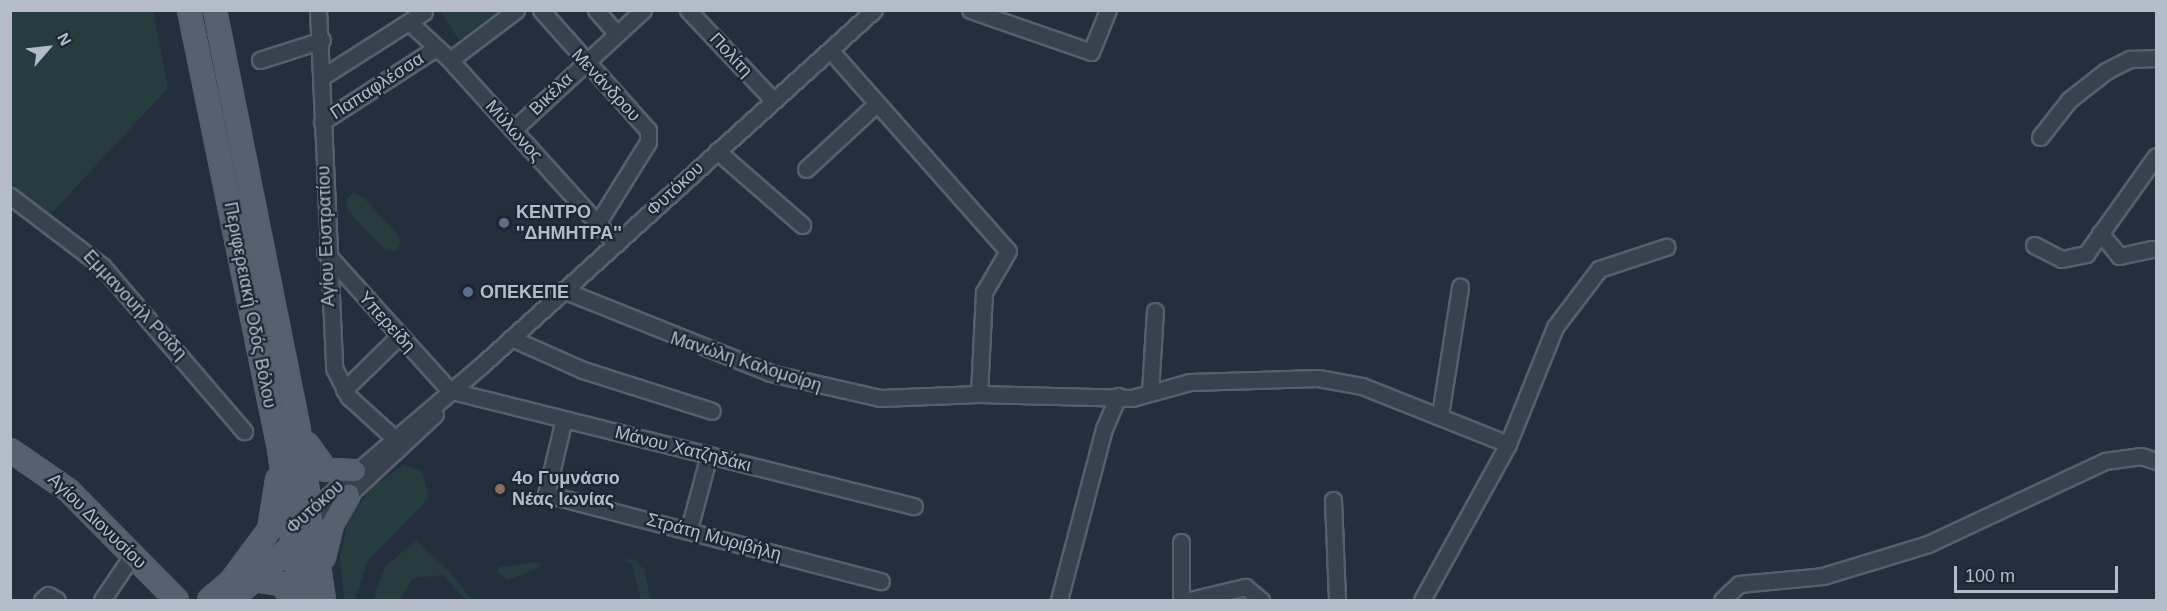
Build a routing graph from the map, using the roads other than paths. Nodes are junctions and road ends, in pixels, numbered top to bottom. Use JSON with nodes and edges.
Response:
{"nodes":[{"id":1,"x":189,"y":10,"type":"edge"},
{"id":2,"x":215,"y":10,"type":"edge"},
{"id":3,"x":318,"y":10,"type":"edge"},
{"id":4,"x":516,"y":10,"type":"edge"},
{"id":5,"x":541,"y":10,"type":"edge"},
{"id":6,"x":596,"y":10,"type":"edge"},
{"id":7,"x":643,"y":10,"type":"edge"},
{"id":8,"x":688,"y":10,"type":"edge"},
{"id":9,"x":874,"y":10,"type":"edge"},
{"id":10,"x":970,"y":10,"type":"edge"},
{"id":11,"x":1108,"y":10,"type":"edge"},
{"id":12,"x":424,"y":12,"type":"edge"},
{"id":13,"x":409,"y":22,"type":"junction"},
{"id":14,"x":617,"y":34,"type":"junction"},
{"id":15,"x":322,"y":40,"type":"junction"},
{"id":16,"x":433,"y":50,"type":"junction"},
{"id":17,"x":830,"y":50,"type":"junction"},
{"id":18,"x":2157,"y":58,"type":"edge"},
{"id":19,"x":260,"y":60,"type":"dead end"},
{"id":20,"x":450,"y":60,"type":"junction"},
{"id":21,"x":583,"y":63,"type":"junction"},
{"id":22,"x":322,"y":77,"type":"junction"},
{"id":23,"x":773,"y":100,"type":"junction"},
{"id":24,"x":875,"y":105,"type":"junction"},
{"id":25,"x":322,"y":122,"type":"junction"},
{"id":26,"x":513,"y":130,"type":"junction"},
{"id":27,"x":2040,"y":137,"type":"dead end"},
{"id":28,"x":717,"y":151,"type":"junction"},
{"id":29,"x":2157,"y":156,"type":"edge"},
{"id":30,"x":806,"y":169,"type":"dead end"},
{"id":31,"x":10,"y":196,"type":"edge"},
{"id":32,"x":597,"y":224,"type":"junction"},
{"id":33,"x":802,"y":225,"type":"dead end"},
{"id":34,"x":2100,"y":233,"type":"junction"},
{"id":35,"x":616,"y":244,"type":"junction"},
{"id":36,"x":2034,"y":245,"type":"dead end"},
{"id":37,"x":1666,"y":247,"type":"dead end"},
{"id":38,"x":2152,"y":249,"type":"dead end"},
{"id":39,"x":325,"y":252,"type":"junction"},
{"id":40,"x":1460,"y":287,"type":"dead end"},
{"id":41,"x":563,"y":290,"type":"junction"},
{"id":42,"x":1155,"y":311,"type":"dead end"},
{"id":43,"x":399,"y":336,"type":"junction"},
{"id":44,"x":511,"y":338,"type":"junction"},
{"id":45,"x":344,"y":390,"type":"junction"},
{"id":46,"x":451,"y":392,"type":"junction"},
{"id":47,"x":1150,"y":392,"type":"junction"},
{"id":48,"x":979,"y":394,"type":"junction"},
{"id":49,"x":1118,"y":396,"type":"junction"},
{"id":50,"x":712,"y":411,"type":"dead end"},
{"id":51,"x":1440,"y":415,"type":"junction"},
{"id":52,"x":564,"y":419,"type":"junction"},
{"id":53,"x":298,"y":424,"type":"junction"},
{"id":54,"x":244,"y":431,"type":"dead end"},
{"id":55,"x":393,"y":437,"type":"junction"},
{"id":56,"x":278,"y":442,"type":"junction"},
{"id":57,"x":1508,"y":444,"type":"junction"},
{"id":58,"x":10,"y":450,"type":"edge"},
{"id":59,"x":709,"y":455,"type":"junction"},
{"id":60,"x":2156,"y":459,"type":"edge"},
{"id":61,"x":355,"y":471,"type":"junction"},
{"id":62,"x":349,"y":494,"type":"junction"},
{"id":63,"x":1333,"y":500,"type":"dead end"},
{"id":64,"x":914,"y":506,"type":"dead end"},
{"id":65,"x":313,"y":518,"type":"junction"},
{"id":66,"x":689,"y":529,"type":"junction"},
{"id":67,"x":294,"y":536,"type":"junction"},
{"id":68,"x":1181,"y":542,"type":"dead end"},
{"id":69,"x":133,"y":554,"type":"junction"},
{"id":70,"x":321,"y":574,"type":"junction"},
{"id":71,"x":232,"y":580,"type":"junction"},
{"id":72,"x":255,"y":580,"type":"junction"},
{"id":73,"x":881,"y":581,"type":"dead end"},
{"id":74,"x":42,"y":600,"type":"edge"},
{"id":75,"x":57,"y":600,"type":"edge"},
{"id":76,"x":102,"y":600,"type":"edge"},
{"id":77,"x":177,"y":600,"type":"edge"},
{"id":78,"x":209,"y":600,"type":"edge"},
{"id":79,"x":231,"y":600,"type":"edge"},
{"id":80,"x":294,"y":600,"type":"edge"},
{"id":81,"x":301,"y":600,"type":"edge"},
{"id":82,"x":324,"y":600,"type":"edge"},
{"id":83,"x":1059,"y":600,"type":"edge"},
{"id":84,"x":1181,"y":600,"type":"edge"},
{"id":85,"x":1190,"y":600,"type":"edge"},
{"id":86,"x":1261,"y":600,"type":"edge"},
{"id":87,"x":1337,"y":600,"type":"edge"},
{"id":88,"x":1422,"y":600,"type":"edge"},
{"id":89,"x":1722,"y":600,"type":"edge"}],
"edges":[{"from":1,"to":56,"type":"main road","name":"Περιφερειακή Οδός Βόλου"},
{"from":2,"to":53,"type":"main road","name":"Περιφερειακή Οδός Βόλου"},
{"from":3,"to":15,"type":"street","name":"Αγίου Ευστρατίου"},
{"from":4,"to":20,"type":"street","name":"Παπαφλέσσα"},
{"from":5,"to":21,"type":"street","name":"Μενάνδρου"},
{"from":6,"to":14,"type":"street"},
{"from":7,"to":14,"type":"street","name":"Βικέλα"},
{"from":8,"to":23,"type":"street","name":"Πολίτη"},
{"from":9,"to":17,"type":"street","name":"Φυτόκου"},
{"from":10,"to":11,"type":"street"},
{"from":12,"to":13,"type":"street"},
{"from":13,"to":16,"type":"street","name":"Μύλωνος"},
{"from":13,"to":22,"type":"street"},
{"from":14,"to":21,"type":"street","name":"Βικέλα"},
{"from":15,"to":19,"type":"street"},
{"from":15,"to":22,"type":"street","name":"Αγίου Ευστρατίου"},
{"from":16,"to":20,"type":"street","name":"Μύλωνος"},
{"from":16,"to":25,"type":"street","name":"Παπαφλέσσα"},
{"from":17,"to":23,"type":"street","name":"Φυτόκου"},
{"from":17,"to":24,"type":"street"},
{"from":18,"to":27,"type":"street"},
{"from":20,"to":26,"type":"street","name":"Μύλωνος"},
{"from":21,"to":26,"type":"street","name":"Βικέλα"},
{"from":21,"to":32,"type":"street","name":"Μενάνδρου"},
{"from":22,"to":25,"type":"street","name":"Αγίου Ευστρατίου"},
{"from":23,"to":28,"type":"street","name":"Φυτόκου"},
{"from":24,"to":30,"type":"street"},
{"from":24,"to":48,"type":"street"},
{"from":25,"to":39,"type":"street","name":"Αγίου Ευστρατίου"},
{"from":26,"to":32,"type":"street","name":"Μύλωνος"},
{"from":28,"to":33,"type":"street"},
{"from":28,"to":35,"type":"street","name":"Φυτόκου"},
{"from":29,"to":34,"type":"street"},
{"from":31,"to":54,"type":"street","name":"Εμμανουήλ Ροΐδη"},
{"from":32,"to":35,"type":"street","name":"Μύλωνος"},
{"from":34,"to":36,"type":"street"},
{"from":34,"to":38,"type":"street"},
{"from":35,"to":41,"type":"street","name":"Φυτόκου"},
{"from":37,"to":57,"type":"street"},
{"from":39,"to":43,"type":"street","name":"Υπερείδη"},
{"from":39,"to":45,"type":"street","name":"Αγίου Ευστρατίου"},
{"from":40,"to":51,"type":"street"},
{"from":41,"to":44,"type":"street","name":"Φυτόκου"},
{"from":41,"to":48,"type":"street","name":"Μανώλη Καλομοίρη"},
{"from":42,"to":47,"type":"street"},
{"from":43,"to":45,"type":"street"},
{"from":43,"to":46,"type":"street","name":"Υπερείδη"},
{"from":44,"to":46,"type":"street","name":"Φυτόκου"},
{"from":44,"to":50,"type":"street"},
{"from":45,"to":55,"type":"street","name":"Αγίου Ευστρατίου"},
{"from":46,"to":52,"type":"street","name":"Μάνου Χατζηδάκι"},
{"from":46,"to":55,"type":"street","name":"Φυτόκου"},
{"from":46,"to":62,"type":"street","name":"Φυτόκου"},
{"from":47,"to":49,"type":"street","name":"Μανώλη Καλομοίρη"},
{"from":47,"to":51,"type":"street","name":"Μανώλη Καλομοίρη"},
{"from":48,"to":49,"type":"street","name":"Μανώλη Καλομοίρη"},
{"from":49,"to":83,"type":"street"},
{"from":51,"to":57,"type":"street","name":"Μανώλη Καλομοίρη"},
{"from":52,"to":59,"type":"street","name":"Μάνου Χατζηδάκι"},
{"from":52,"to":66,"type":"street","name":"Στράτη Μυριβήλη"},
{"from":53,"to":61,"type":"main road"},
{"from":53,"to":65,"type":"main road","name":"Περιφερειακή Οδός Βόλου"},
{"from":55,"to":61,"type":"street","name":"Φυτόκου"},
{"from":56,"to":67,"type":"main road","name":"Περιφερειακή Οδός Βόλου"},
{"from":56,"to":71,"type":"main road"},
{"from":57,"to":88,"type":"street"},
{"from":58,"to":69,"type":"main road","name":"Αγίου Διονυσίου"},
{"from":59,"to":64,"type":"street","name":"Μάνου Χατζηδάκι"},
{"from":59,"to":66,"type":"street"},
{"from":60,"to":89,"type":"street"},
{"from":61,"to":65,"type":"street","name":"Φυτόκου"},
{"from":62,"to":65,"type":"street","name":"Φυτόκου"},
{"from":62,"to":70,"type":"main road"},
{"from":63,"to":87,"type":"street"},
{"from":65,"to":67,"type":"main road","name":"Φυτόκου"},
{"from":65,"to":70,"type":"main road","name":"Περιφερειακή Οδός Βόλου"},
{"from":66,"to":73,"type":"street","name":"Στράτη Μυριβήλη"},
{"from":67,"to":71,"type":"main road","name":"Φυτόκου"},
{"from":67,"to":72,"type":"main road","name":"Φυτόκου"},
{"from":67,"to":81,"type":"main road","name":"Περιφερειακή Οδός Βόλου"},
{"from":68,"to":84,"type":"street"},
{"from":69,"to":76,"type":"street"},
{"from":69,"to":77,"type":"main road","name":"Αγίου Διονυσίου"},
{"from":70,"to":82,"type":"main road","name":"Περιφερειακή Οδός Βόλου"},
{"from":71,"to":78,"type":"main road","name":"Φυτόκου"},
{"from":72,"to":79,"type":"main road","name":"Φυτόκου"},
{"from":72,"to":80,"type":"main road"},
{"from":74,"to":75,"type":"street"},
{"from":85,"to":86,"type":"street"}]}
